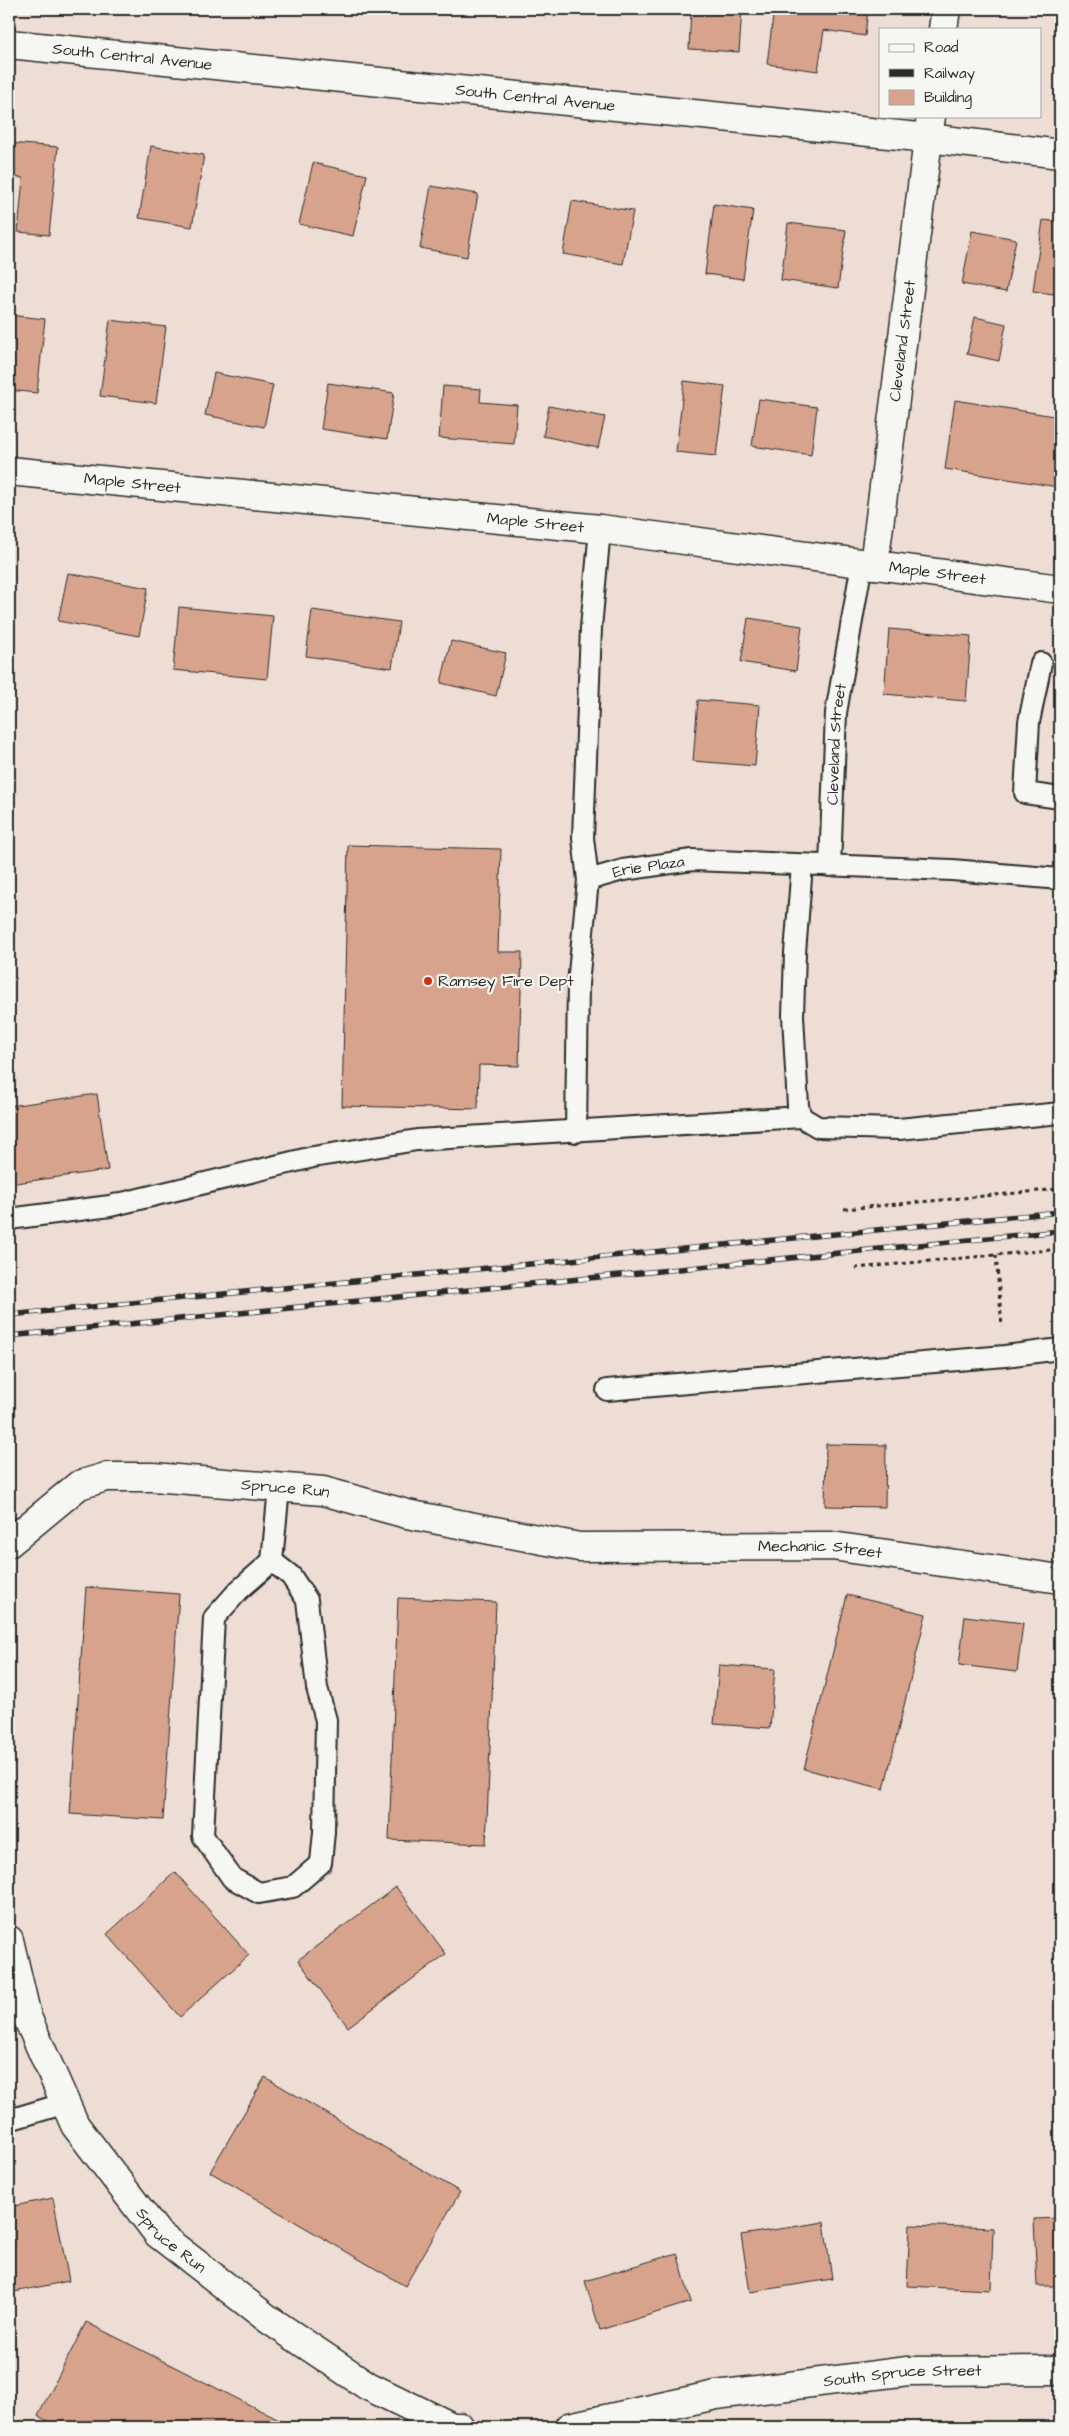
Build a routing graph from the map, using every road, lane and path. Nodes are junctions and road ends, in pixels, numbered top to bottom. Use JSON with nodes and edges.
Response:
{"nodes":[{"id":1,"x":946,"y":9,"type":"edge"},
{"id":2,"x":943,"y":28,"type":"edge"},
{"id":3,"x":9,"y":44,"type":"edge"},
{"id":4,"x":930,"y":127,"type":"edge"},
{"id":5,"x":1060,"y":154,"type":"edge"},
{"id":6,"x":9,"y":471,"type":"edge"},
{"id":7,"x":600,"y":529,"type":"junction"},
{"id":8,"x":868,"y":564,"type":"junction"},
{"id":9,"x":1060,"y":589,"type":"edge"},
{"id":10,"x":1041,"y":663,"type":"dead end"},
{"id":11,"x":1060,"y":798,"type":"edge"},
{"id":12,"x":802,"y":865,"type":"junction"},
{"id":13,"x":830,"y":866,"type":"junction"},
{"id":14,"x":1060,"y":879,"type":"edge"},
{"id":15,"x":588,"y":880,"type":"junction"},
{"id":16,"x":1060,"y":1113,"type":"edge"},
{"id":17,"x":801,"y":1117,"type":"junction"},
{"id":18,"x":576,"y":1132,"type":"junction"},
{"id":19,"x":1060,"y":1189,"type":"edge"},
{"id":20,"x":844,"y":1209,"type":"dead end"},
{"id":21,"x":9,"y":1218,"type":"edge"},
{"id":22,"x":1060,"y":1249,"type":"edge"},
{"id":23,"x":996,"y":1255,"type":"junction"},
{"id":24,"x":855,"y":1268,"type":"dead end"},
{"id":25,"x":1060,"y":1349,"type":"edge"},
{"id":26,"x":1005,"y":1356,"type":"junction"},
{"id":27,"x":607,"y":1390,"type":"dead end"},
{"id":28,"x":279,"y":1488,"type":"junction"},
{"id":29,"x":9,"y":1543,"type":"edge"},
{"id":30,"x":579,"y":1547,"type":"joint"},
{"id":31,"x":272,"y":1560,"type":"junction"},
{"id":32,"x":1060,"y":1579,"type":"edge"},
{"id":33,"x":9,"y":1940,"type":"edge"},
{"id":34,"x":66,"y":2104,"type":"junction"},
{"id":35,"x":9,"y":2120,"type":"edge"},
{"id":36,"x":1060,"y":2370,"type":"edge"},
{"id":37,"x":460,"y":2427,"type":"edge"},
{"id":38,"x":569,"y":2427,"type":"edge"}],
"edges":[{"from":1,"to":2,"type":"street"},
{"from":3,"to":4,"type":"street","name":"South Central Avenue"},
{"from":4,"to":5,"type":"street","name":"South Central Avenue"},
{"from":4,"to":8,"type":"street","name":"Cleveland Street"},
{"from":6,"to":7,"type":"street","name":"Maple Street"},
{"from":7,"to":8,"type":"street","name":"Maple Street"},
{"from":7,"to":15,"type":"lane","name":"Erie Plaza"},
{"from":8,"to":9,"type":"street","name":"Maple Street"},
{"from":8,"to":13,"type":"lane","name":"Cleveland Street"},
{"from":10,"to":11,"type":"lane"},
{"from":12,"to":13,"type":"lane","name":"Erie Plaza"},
{"from":12,"to":15,"type":"lane","name":"Erie Plaza"},
{"from":12,"to":17,"type":"lane"},
{"from":13,"to":14,"type":"lane","name":"Erie Plaza"},
{"from":15,"to":18,"type":"lane"},
{"from":16,"to":17,"type":"lane"},
{"from":17,"to":18,"type":"lane"},
{"from":18,"to":21,"type":"lane"},
{"from":19,"to":20,"type":"path"},
{"from":22,"to":23,"type":"path"},
{"from":23,"to":24,"type":"path"},
{"from":23,"to":26,"type":"path"},
{"from":25,"to":26,"type":"lane"},
{"from":26,"to":27,"type":"lane"},
{"from":28,"to":29,"type":"street","name":"Spruce Run"},
{"from":28,"to":30,"type":"street","name":"Spruce Run"},
{"from":28,"to":31,"type":"lane"},
{"from":30,"to":32,"type":"street","name":"Mechanic Street"},
{"from":31,"to":31,"type":"lane"},
{"from":33,"to":34,"type":"street","name":"Spruce Run"},
{"from":34,"to":35,"type":"lane"},
{"from":34,"to":37,"type":"street","name":"Spruce Run"},
{"from":36,"to":38,"type":"street","name":"South Spruce Street"}]}
